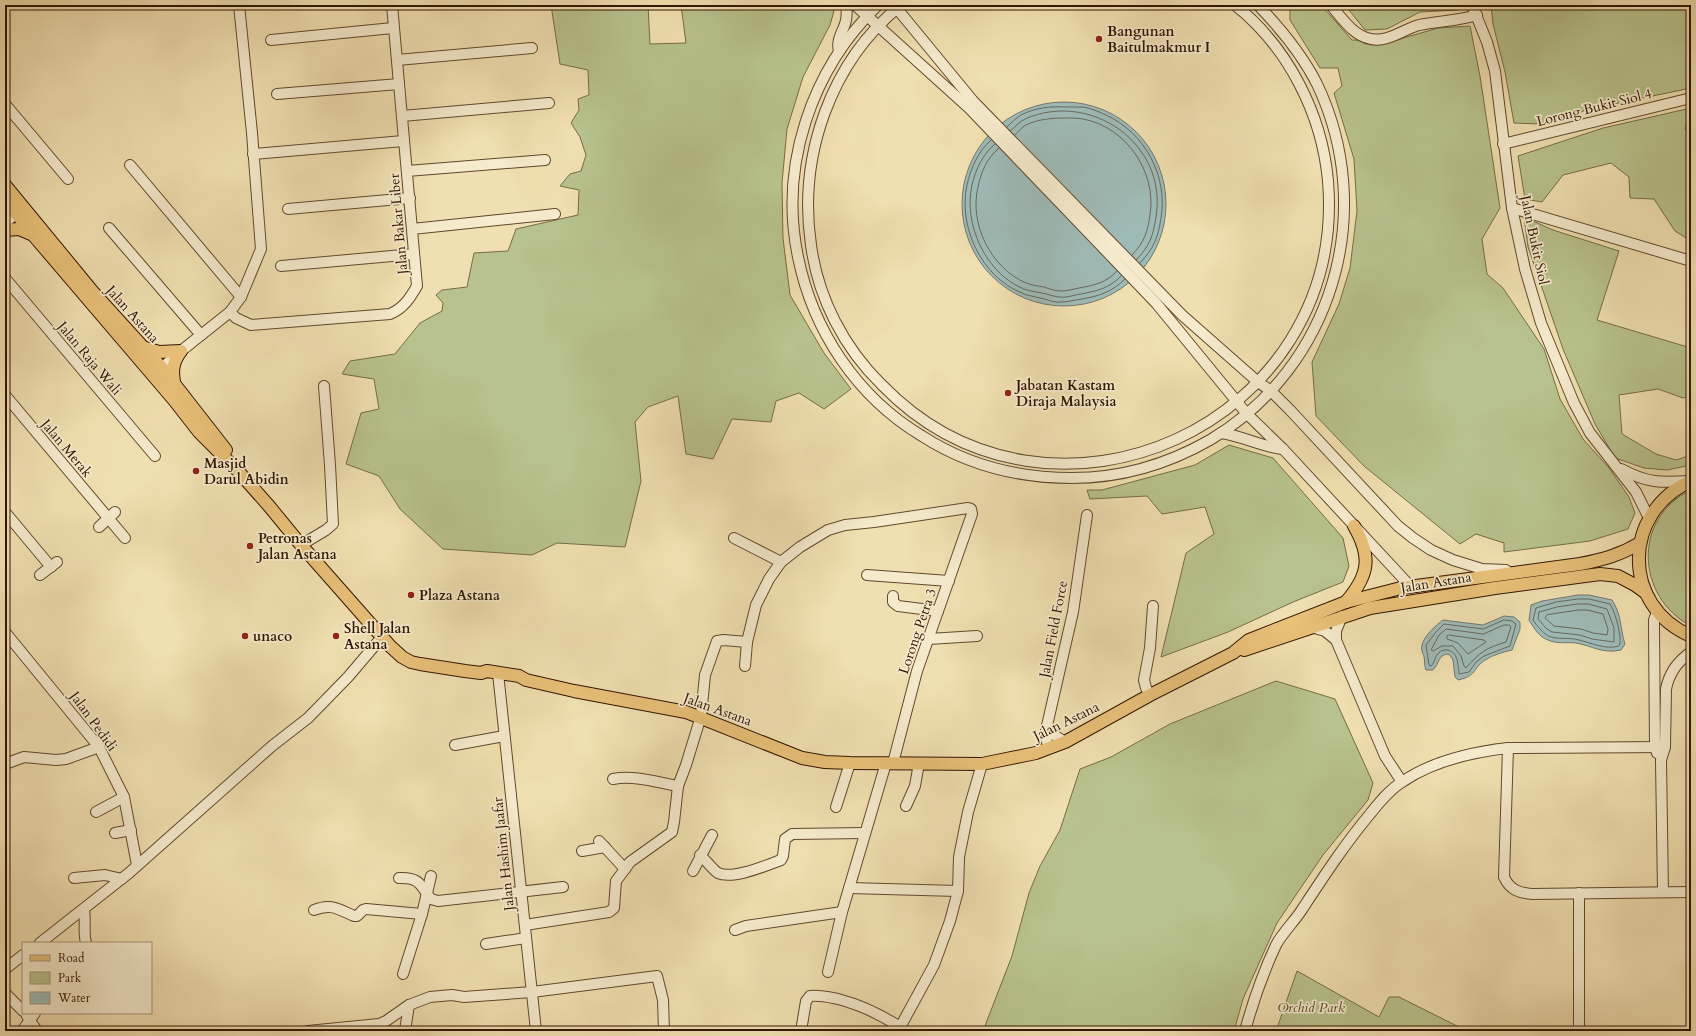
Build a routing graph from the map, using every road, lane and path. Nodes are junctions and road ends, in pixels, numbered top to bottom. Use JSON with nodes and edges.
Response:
{"nodes":[{"id":1,"x":239,"y":5,"type":"edge"},
{"id":2,"x":392,"y":5,"type":"edge"},
{"id":3,"x":846,"y":5,"type":"edge"},
{"id":4,"x":855,"y":5,"type":"edge"},
{"id":5,"x":878,"y":5,"type":"edge"},
{"id":6,"x":1235,"y":5,"type":"edge"},
{"id":7,"x":1258,"y":5,"type":"edge"},
{"id":8,"x":1331,"y":5,"type":"edge"},
{"id":9,"x":1472,"y":5,"type":"edge"},
{"id":10,"x":897,"y":6,"type":"edge"},
{"id":11,"x":1477,"y":16,"type":"junction"},
{"id":12,"x":866,"y":17,"type":"junction"},
{"id":13,"x":878,"y":26,"type":"junction"},
{"id":14,"x":393,"y":28,"type":"junction"},
{"id":15,"x":271,"y":40,"type":"dead end"},
{"id":16,"x":532,"y":48,"type":"dead end"},
{"id":17,"x":839,"y":51,"type":"junction"},
{"id":18,"x":397,"y":60,"type":"junction"},
{"id":19,"x":399,"y":84,"type":"junction"},
{"id":20,"x":277,"y":94,"type":"dead end"},
{"id":21,"x":1691,"y":98,"type":"edge"},
{"id":22,"x":548,"y":103,"type":"dead end"},
{"id":23,"x":5,"y":104,"type":"edge"},
{"id":24,"x":971,"y":104,"type":"junction"},
{"id":25,"x":402,"y":116,"type":"junction"},
{"id":26,"x":403,"y":141,"type":"junction"},
{"id":27,"x":1504,"y":144,"type":"junction"},
{"id":28,"x":253,"y":154,"type":"junction"},
{"id":29,"x":545,"y":160,"type":"dead end"},
{"id":30,"x":130,"y":165,"type":"dead end"},
{"id":31,"x":407,"y":171,"type":"junction"},
{"id":32,"x":68,"y":179,"type":"dead end"},
{"id":33,"x":5,"y":185,"type":"edge"},
{"id":34,"x":410,"y":198,"type":"junction"},
{"id":35,"x":5,"y":199,"type":"edge"},
{"id":36,"x":1512,"y":208,"type":"junction"},
{"id":37,"x":288,"y":209,"type":"dead end"},
{"id":38,"x":20,"y":210,"type":"junction"},
{"id":39,"x":555,"y":214,"type":"dead end"},
{"id":40,"x":5,"y":224,"type":"edge"},
{"id":41,"x":109,"y":228,"type":"dead end"},
{"id":42,"x":412,"y":229,"type":"junction"},
{"id":43,"x":5,"y":230,"type":"edge"},
{"id":44,"x":34,"y":236,"type":"junction"},
{"id":45,"x":414,"y":254,"type":"junction"},
{"id":46,"x":1691,"y":261,"type":"edge"},
{"id":47,"x":280,"y":266,"type":"dead end"},
{"id":48,"x":5,"y":278,"type":"edge"},
{"id":49,"x":241,"y":297,"type":"junction"},
{"id":50,"x":1160,"y":299,"type":"junction"},
{"id":51,"x":230,"y":312,"type":"junction"},
{"id":52,"x":201,"y":335,"type":"junction"},
{"id":53,"x":142,"y":347,"type":"junction"},
{"id":54,"x":181,"y":351,"type":"junction"},
{"id":55,"x":157,"y":371,"type":"junction"},
{"id":56,"x":174,"y":382,"type":"junction"},
{"id":57,"x":1258,"y":382,"type":"junction"},
{"id":58,"x":324,"y":386,"type":"dead end"},
{"id":59,"x":1271,"y":391,"type":"junction"},
{"id":60,"x":5,"y":395,"type":"edge"},
{"id":61,"x":1237,"y":402,"type":"junction"},
{"id":62,"x":1247,"y":414,"type":"junction"},
{"id":63,"x":1221,"y":433,"type":"junction"},
{"id":64,"x":1283,"y":449,"type":"junction"},
{"id":65,"x":155,"y":456,"type":"dead end"},
{"id":66,"x":232,"y":465,"type":"junction"},
{"id":67,"x":1615,"y":466,"type":"junction"},
{"id":68,"x":1691,"y":481,"type":"edge"},
{"id":69,"x":5,"y":512,"type":"edge"},
{"id":70,"x":1087,"y":514,"type":"dead end"},
{"id":71,"x":112,"y":515,"type":"junction"},
{"id":72,"x":1649,"y":518,"type":"junction"},
{"id":73,"x":1354,"y":526,"type":"junction"},
{"id":74,"x":99,"y":527,"type":"dead end"},
{"id":75,"x":125,"y":538,"type":"dead end"},
{"id":76,"x":734,"y":538,"type":"dead end"},
{"id":77,"x":1640,"y":543,"type":"junction"},
{"id":78,"x":301,"y":545,"type":"junction"},
{"id":79,"x":781,"y":562,"type":"junction"},
{"id":80,"x":1522,"y":571,"type":"junction"},
{"id":81,"x":40,"y":575,"type":"dead end"},
{"id":82,"x":867,"y":575,"type":"dead end"},
{"id":83,"x":949,"y":581,"type":"junction"},
{"id":84,"x":1411,"y":587,"type":"junction"},
{"id":85,"x":1495,"y":588,"type":"junction"},
{"id":86,"x":1646,"y":593,"type":"junction"},
{"id":87,"x":894,"y":596,"type":"dead end"},
{"id":88,"x":1346,"y":602,"type":"junction"},
{"id":89,"x":1153,"y":606,"type":"dead end"},
{"id":90,"x":938,"y":611,"type":"junction"},
{"id":91,"x":1657,"y":612,"type":"junction"},
{"id":92,"x":1342,"y":616,"type":"junction"},
{"id":93,"x":1311,"y":627,"type":"junction"},
{"id":94,"x":977,"y":636,"type":"dead end"},
{"id":95,"x":1691,"y":636,"type":"edge"},
{"id":96,"x":382,"y":637,"type":"junction"},
{"id":97,"x":7,"y":639,"type":"edge"},
{"id":98,"x":929,"y":639,"type":"junction"},
{"id":99,"x":1336,"y":640,"type":"junction"},
{"id":100,"x":747,"y":642,"type":"junction"},
{"id":101,"x":1691,"y":652,"type":"edge"},
{"id":102,"x":1233,"y":653,"type":"junction"},
{"id":103,"x":745,"y":666,"type":"dead end"},
{"id":104,"x":498,"y":675,"type":"junction"},
{"id":105,"x":1150,"y":695,"type":"junction"},
{"id":106,"x":701,"y":716,"type":"junction"},
{"id":107,"x":1047,"y":726,"type":"junction"},
{"id":108,"x":504,"y":736,"type":"junction"},
{"id":109,"x":1064,"y":742,"type":"junction"},
{"id":110,"x":456,"y":745,"type":"dead end"},
{"id":111,"x":99,"y":747,"type":"junction"},
{"id":112,"x":1654,"y":747,"type":"junction"},
{"id":113,"x":1665,"y":747,"type":"junction"},
{"id":114,"x":1049,"y":748,"type":"junction"},
{"id":115,"x":1508,"y":748,"type":"junction"},
{"id":116,"x":1661,"y":760,"type":"junction"},
{"id":117,"x":850,"y":763,"type":"junction"},
{"id":118,"x":889,"y":763,"type":"junction"},
{"id":119,"x":919,"y":763,"type":"junction"},
{"id":120,"x":5,"y":764,"type":"edge"},
{"id":121,"x":982,"y":764,"type":"junction"},
{"id":122,"x":612,"y":779,"type":"dead end"},
{"id":123,"x":1402,"y":782,"type":"junction"},
{"id":124,"x":678,"y":786,"type":"junction"},
{"id":125,"x":124,"y":797,"type":"junction"},
{"id":126,"x":906,"y":806,"type":"dead end"},
{"id":127,"x":836,"y":807,"type":"dead end"},
{"id":128,"x":96,"y":812,"type":"dead end"},
{"id":129,"x":131,"y":830,"type":"junction"},
{"id":130,"x":115,"y":833,"type":"dead end"},
{"id":131,"x":864,"y":833,"type":"junction"},
{"id":132,"x":712,"y":835,"type":"dead end"},
{"id":133,"x":582,"y":851,"type":"dead end"},
{"id":134,"x":700,"y":855,"type":"junction"},
{"id":135,"x":137,"y":865,"type":"junction"},
{"id":136,"x":625,"y":869,"type":"junction"},
{"id":137,"x":693,"y":871,"type":"dead end"},
{"id":138,"x":431,"y":876,"type":"dead end"},
{"id":139,"x":74,"y":878,"type":"dead end"},
{"id":140,"x":399,"y":878,"type":"dead end"},
{"id":141,"x":122,"y":879,"type":"junction"},
{"id":142,"x":563,"y":887,"type":"dead end"},
{"id":143,"x":849,"y":888,"type":"junction"},
{"id":144,"x":958,"y":891,"type":"junction"},
{"id":145,"x":521,"y":892,"type":"junction"},
{"id":146,"x":1663,"y":892,"type":"junction"},
{"id":147,"x":1691,"y":892,"type":"edge"},
{"id":148,"x":1579,"y":893,"type":"junction"},
{"id":149,"x":427,"y":894,"type":"junction"},
{"id":150,"x":84,"y":910,"type":"junction"},
{"id":151,"x":314,"y":910,"type":"dead end"},
{"id":152,"x":842,"y":912,"type":"junction"},
{"id":153,"x":422,"y":914,"type":"junction"},
{"id":154,"x":524,"y":925,"type":"junction"},
{"id":155,"x":735,"y":930,"type":"dead end"},
{"id":156,"x":526,"y":938,"type":"junction"},
{"id":157,"x":41,"y":942,"type":"edge"},
{"id":158,"x":86,"y":942,"type":"edge"},
{"id":159,"x":486,"y":944,"type":"dead end"},
{"id":160,"x":22,"y":956,"type":"edge"},
{"id":161,"x":5,"y":969,"type":"edge"},
{"id":162,"x":828,"y":972,"type":"dead end"},
{"id":163,"x":403,"y":974,"type":"dead end"},
{"id":164,"x":532,"y":992,"type":"junction"},
{"id":165,"x":5,"y":993,"type":"edge"},
{"id":166,"x":10,"y":1004,"type":"edge"},
{"id":167,"x":409,"y":1005,"type":"junction"},
{"id":168,"x":22,"y":1010,"type":"edge"},
{"id":169,"x":30,"y":1015,"type":"edge"},
{"id":170,"x":899,"y":1029,"type":"edge"},
{"id":171,"x":22,"y":1031,"type":"edge"},
{"id":172,"x":37,"y":1031,"type":"edge"},
{"id":173,"x":308,"y":1031,"type":"edge"},
{"id":174,"x":405,"y":1031,"type":"edge"},
{"id":175,"x":536,"y":1031,"type":"edge"},
{"id":176,"x":664,"y":1031,"type":"edge"},
{"id":177,"x":801,"y":1031,"type":"edge"},
{"id":178,"x":1245,"y":1031,"type":"edge"},
{"id":179,"x":1579,"y":1031,"type":"edge"}],
"edges":[{"from":1,"to":28,"type":"street"},
{"from":2,"to":14,"type":"street","name":"Jalan Bakar Liber"},
{"from":3,"to":17,"type":"street"},
{"from":4,"to":12,"type":"street"},
{"from":5,"to":12,"type":"street"},
{"from":6,"to":57,"type":"street"},
{"from":7,"to":59,"type":"street"},
{"from":8,"to":11,"type":"street"},
{"from":9,"to":11,"type":"street","name":"Jalan Bukit Siol"},
{"from":10,"to":13,"type":"street"},
{"from":10,"to":24,"type":"street"},
{"from":11,"to":27,"type":"street","name":"Jalan Bukit Siol"},
{"from":12,"to":13,"type":"street"},
{"from":12,"to":17,"type":"street"},
{"from":13,"to":24,"type":"street"},
{"from":13,"to":61,"type":"street"},
{"from":14,"to":15,"type":"street"},
{"from":14,"to":18,"type":"street","name":"Jalan Bakar Liber"},
{"from":16,"to":18,"type":"street"},
{"from":17,"to":63,"type":"street"},
{"from":18,"to":19,"type":"street","name":"Jalan Bakar Liber"},
{"from":19,"to":20,"type":"street"},
{"from":19,"to":25,"type":"street","name":"Jalan Bakar Liber"},
{"from":21,"to":27,"type":"street","name":"Lorong Bukit Siol 4"},
{"from":22,"to":25,"type":"street"},
{"from":23,"to":32,"type":"street"},
{"from":24,"to":50,"type":"street"},
{"from":25,"to":26,"type":"street","name":"Jalan Bakar Liber"},
{"from":26,"to":28,"type":"street"},
{"from":26,"to":31,"type":"street","name":"Jalan Bakar Liber"},
{"from":27,"to":36,"type":"street","name":"Jalan Bukit Siol"},
{"from":28,"to":49,"type":"street"},
{"from":29,"to":31,"type":"street"},
{"from":30,"to":49,"type":"street"},
{"from":31,"to":34,"type":"street","name":"Jalan Bakar Liber"},
{"from":33,"to":38,"type":"main road","name":"Jalan Astana"},
{"from":34,"to":37,"type":"street"},
{"from":34,"to":42,"type":"street","name":"Jalan Bakar Liber"},
{"from":35,"to":38,"type":"main road","name":"Jalan Astana"},
{"from":36,"to":46,"type":"street"},
{"from":36,"to":67,"type":"street","name":"Jalan Bukit Siol"},
{"from":38,"to":40,"type":"street"},
{"from":38,"to":44,"type":"main road","name":"Jalan Astana"},
{"from":38,"to":53,"type":"main road","name":"Jalan Astana"},
{"from":39,"to":42,"type":"street"},
{"from":41,"to":52,"type":"street"},
{"from":42,"to":45,"type":"street","name":"Jalan Bakar Liber"},
{"from":43,"to":44,"type":"main road"},
{"from":44,"to":55,"type":"main road","name":"Jalan Astana"},
{"from":45,"to":47,"type":"street"},
{"from":45,"to":51,"type":"street","name":"Jalan Bakar Liber"},
{"from":48,"to":65,"type":"street","name":"Jalan Raja Wali"},
{"from":49,"to":51,"type":"street"},
{"from":50,"to":57,"type":"street"},
{"from":50,"to":61,"type":"street"},
{"from":51,"to":52,"type":"street"},
{"from":52,"to":54,"type":"street"},
{"from":53,"to":54,"type":"main road"},
{"from":53,"to":55,"type":"main road","name":"Jalan Astana"},
{"from":54,"to":55,"type":"street"},
{"from":54,"to":56,"type":"main road"},
{"from":55,"to":56,"type":"main road","name":"Jalan Astana"},
{"from":55,"to":66,"type":"main road","name":"Jalan Astana"},
{"from":56,"to":66,"type":"main road","name":"Jalan Astana"},
{"from":57,"to":59,"type":"street"},
{"from":57,"to":61,"type":"street"},
{"from":58,"to":78,"type":"street"},
{"from":59,"to":62,"type":"street"},
{"from":59,"to":80,"type":"street"},
{"from":60,"to":71,"type":"street","name":"Jalan Merak"},
{"from":61,"to":62,"type":"street"},
{"from":62,"to":63,"type":"street"},
{"from":62,"to":64,"type":"street"},
{"from":63,"to":64,"type":"street"},
{"from":64,"to":73,"type":"street"},
{"from":66,"to":78,"type":"main road","name":"Jalan Astana"},
{"from":67,"to":68,"type":"street"},
{"from":67,"to":72,"type":"street","name":"Jalan Bukit Siol"},
{"from":68,"to":72,"type":"main road"},
{"from":69,"to":81,"type":"street"},
{"from":70,"to":107,"type":"street","name":"Jalan Field Force"},
{"from":71,"to":74,"type":"street"},
{"from":71,"to":75,"type":"street","name":"Jalan Merak"},
{"from":72,"to":77,"type":"main road"},
{"from":73,"to":84,"type":"street"},
{"from":73,"to":88,"type":"main road"},
{"from":76,"to":79,"type":"street"},
{"from":77,"to":80,"type":"main road","name":"Jalan Astana"},
{"from":77,"to":86,"type":"main road"},
{"from":78,"to":96,"type":"main road","name":"Jalan Astana"},
{"from":79,"to":83,"type":"street","name":"Lorong Petra 3"},
{"from":79,"to":100,"type":"street"},
{"from":80,"to":84,"type":"main road","name":"Jalan Astana"},
{"from":82,"to":83,"type":"street"},
{"from":83,"to":90,"type":"street","name":"Lorong Petra 3"},
{"from":84,"to":85,"type":"main road"},
{"from":84,"to":88,"type":"main road","name":"Jalan Astana"},
{"from":85,"to":86,"type":"main road","name":"Jalan Astana"},
{"from":85,"to":92,"type":"main road","name":"Jalan Astana"},
{"from":86,"to":91,"type":"main road"},
{"from":87,"to":90,"type":"street"},
{"from":88,"to":102,"type":"main road","name":"Jalan Astana"},
{"from":89,"to":105,"type":"street"},
{"from":90,"to":98,"type":"street","name":"Lorong Petra 3"},
{"from":91,"to":95,"type":"main road"},
{"from":91,"to":112,"type":"street"},
{"from":92,"to":93,"type":"main road","name":"Jalan Astana"},
{"from":92,"to":99,"type":"street"},
{"from":93,"to":99,"type":"street"},
{"from":93,"to":102,"type":"main road","name":"Jalan Astana"},
{"from":94,"to":98,"type":"street"},
{"from":96,"to":104,"type":"main road","name":"Jalan Astana"},
{"from":96,"to":135,"type":"street"},
{"from":97,"to":111,"type":"street","name":"Jalan Pedidi"},
{"from":98,"to":118,"type":"street","name":"Lorong Petra 3"},
{"from":99,"to":123,"type":"street"},
{"from":100,"to":103,"type":"street"},
{"from":100,"to":106,"type":"street"},
{"from":101,"to":113,"type":"street"},
{"from":102,"to":105,"type":"main road","name":"Jalan Astana"},
{"from":104,"to":106,"type":"main road","name":"Jalan Astana"},
{"from":104,"to":108,"type":"street","name":"Jalan Hashim Jaafar"},
{"from":105,"to":109,"type":"main road","name":"Jalan Astana"},
{"from":106,"to":117,"type":"main road","name":"Jalan Astana"},
{"from":106,"to":124,"type":"street"},
{"from":107,"to":109,"type":"street"},
{"from":107,"to":114,"type":"street","name":"Jalan Field Force"},
{"from":108,"to":110,"type":"street"},
{"from":108,"to":145,"type":"street","name":"Jalan Hashim Jaafar"},
{"from":109,"to":114,"type":"main road","name":"Jalan Astana"},
{"from":111,"to":120,"type":"street"},
{"from":111,"to":125,"type":"street","name":"Jalan Pedidi"},
{"from":112,"to":113,"type":"street"},
{"from":112,"to":115,"type":"street"},
{"from":112,"to":116,"type":"street"},
{"from":113,"to":116,"type":"street"},
{"from":114,"to":121,"type":"main road","name":"Jalan Astana"},
{"from":115,"to":123,"type":"street"},
{"from":115,"to":148,"type":"street"},
{"from":116,"to":146,"type":"street"},
{"from":117,"to":118,"type":"main road","name":"Jalan Astana"},
{"from":117,"to":127,"type":"street"},
{"from":118,"to":119,"type":"main road","name":"Jalan Astana"},
{"from":118,"to":131,"type":"street","name":"Lorong Petra 3"},
{"from":119,"to":121,"type":"main road","name":"Jalan Astana"},
{"from":119,"to":126,"type":"street"},
{"from":121,"to":144,"type":"street"},
{"from":122,"to":124,"type":"street"},
{"from":123,"to":178,"type":"street"},
{"from":124,"to":136,"type":"street"},
{"from":125,"to":128,"type":"street"},
{"from":125,"to":129,"type":"street","name":"Jalan Pedidi"},
{"from":129,"to":130,"type":"street"},
{"from":129,"to":135,"type":"street","name":"Jalan Pedidi"},
{"from":131,"to":134,"type":"street"},
{"from":131,"to":143,"type":"street","name":"Lorong Petra 3"},
{"from":132,"to":134,"type":"street"},
{"from":133,"to":136,"type":"street"},
{"from":134,"to":137,"type":"street"},
{"from":135,"to":141,"type":"street"},
{"from":136,"to":154,"type":"street"},
{"from":138,"to":149,"type":"street"},
{"from":139,"to":141,"type":"street"},
{"from":140,"to":149,"type":"street"},
{"from":141,"to":150,"type":"street"},
{"from":142,"to":145,"type":"street"},
{"from":143,"to":144,"type":"street"},
{"from":143,"to":152,"type":"street","name":"Lorong Petra 3"},
{"from":144,"to":170,"type":"street"},
{"from":145,"to":149,"type":"street"},
{"from":145,"to":154,"type":"street","name":"Jalan Hashim Jaafar"},
{"from":146,"to":147,"type":"street"},
{"from":146,"to":148,"type":"street"},
{"from":148,"to":179,"type":"street"},
{"from":149,"to":153,"type":"street"},
{"from":150,"to":157,"type":"street"},
{"from":150,"to":158,"type":"street"},
{"from":151,"to":153,"type":"street"},
{"from":152,"to":155,"type":"street"},
{"from":152,"to":162,"type":"street","name":"Lorong Petra 3"},
{"from":153,"to":163,"type":"street"},
{"from":154,"to":156,"type":"street","name":"Jalan Hashim Jaafar"},
{"from":156,"to":159,"type":"street"},
{"from":156,"to":164,"type":"street","name":"Jalan Hashim Jaafar"},
{"from":160,"to":161,"type":"street"},
{"from":164,"to":167,"type":"street"},
{"from":164,"to":175,"type":"street","name":"Jalan Hashim Jaafar"},
{"from":164,"to":176,"type":"street"},
{"from":165,"to":166,"type":"street"},
{"from":166,"to":168,"type":"street"},
{"from":167,"to":173,"type":"street"},
{"from":167,"to":174,"type":"street"},
{"from":169,"to":171,"type":"street"},
{"from":169,"to":172,"type":"street"},
{"from":170,"to":177,"type":"street"}]}
